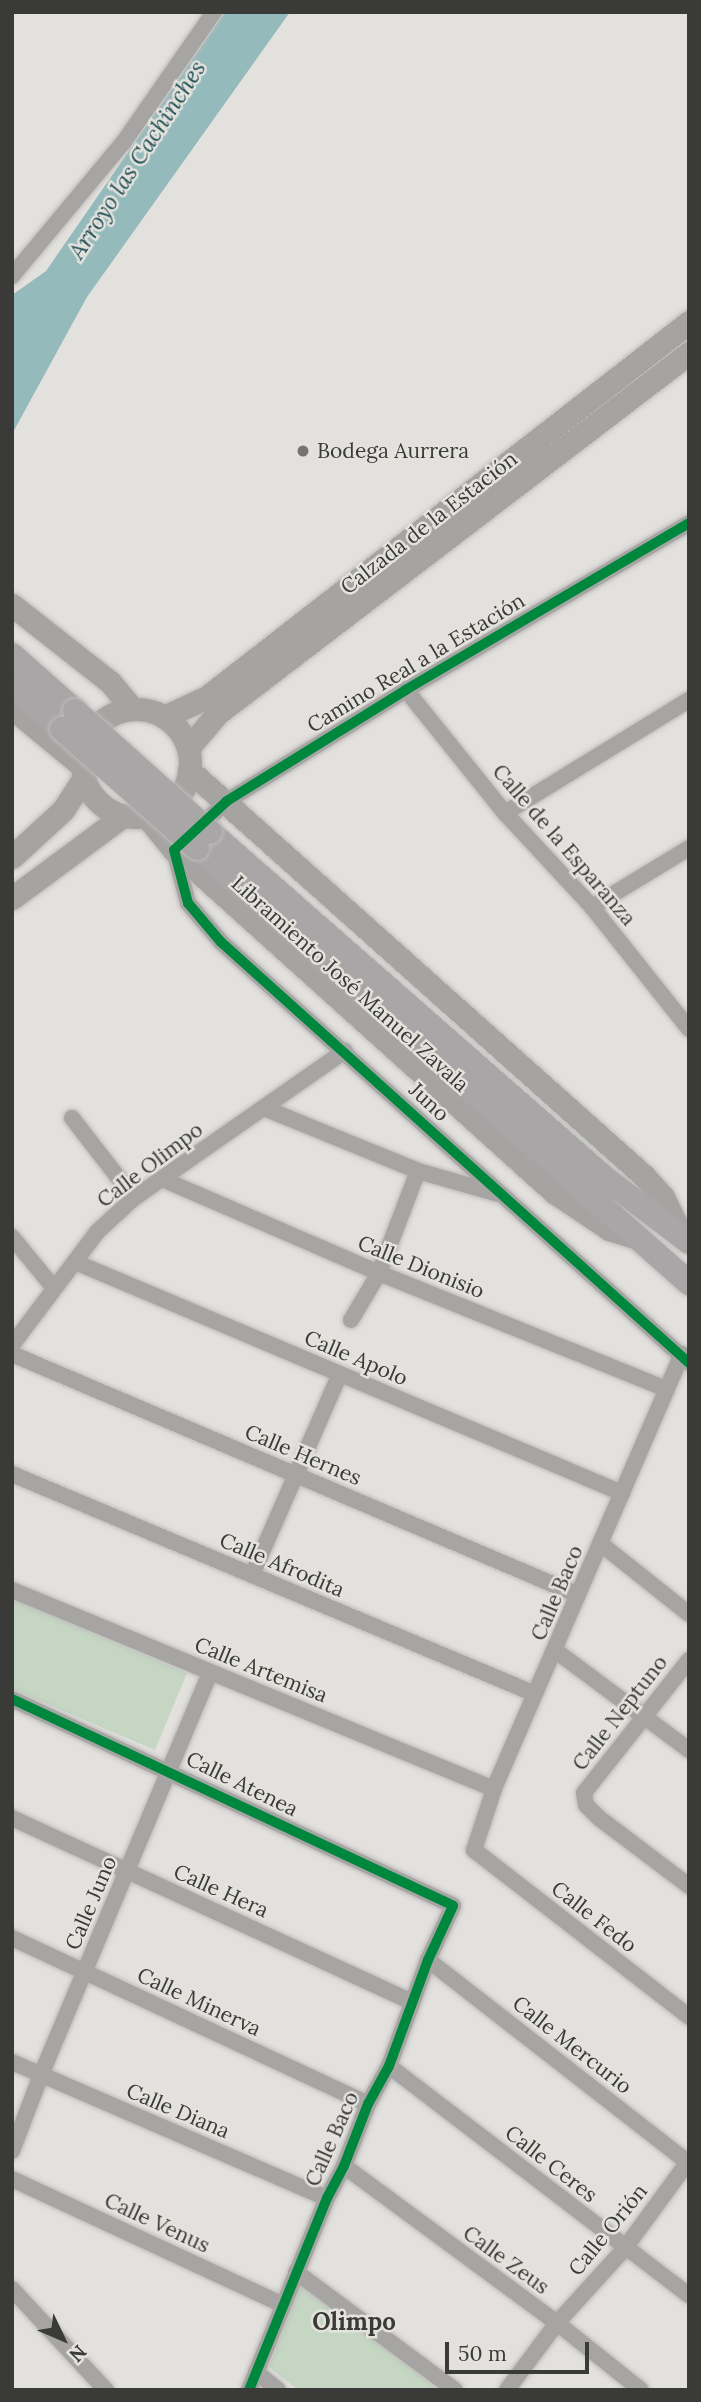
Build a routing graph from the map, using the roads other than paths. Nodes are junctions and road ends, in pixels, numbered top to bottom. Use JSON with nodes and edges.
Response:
{"nodes":[{"id":1,"x":214,"y":12,"type":"edge"},
{"id":2,"x":12,"y":276,"type":"edge"},
{"id":3,"x":689,"y":322,"type":"edge"},
{"id":4,"x":689,"y":353,"type":"edge"},
{"id":5,"x":689,"y":523,"type":"edge"},
{"id":6,"x":12,"y":605,"type":"edge"},
{"id":7,"x":12,"y":655,"type":"edge"},
{"id":8,"x":12,"y":684,"type":"edge"},
{"id":9,"x":406,"y":690,"type":"junction"},
{"id":10,"x":689,"y":699,"type":"edge"},
{"id":11,"x":12,"y":708,"type":"edge"},
{"id":12,"x":133,"y":709,"type":"junction"},
{"id":13,"x":164,"y":717,"type":"junction"},
{"id":14,"x":69,"y":720,"type":"junction"},
{"id":15,"x":189,"y":759,"type":"junction"},
{"id":16,"x":83,"y":772,"type":"junction"},
{"id":17,"x":227,"y":802,"type":"junction"},
{"id":18,"x":505,"y":813,"type":"junction"},
{"id":19,"x":135,"y":816,"type":"junction"},
{"id":20,"x":194,"y":843,"type":"junction"},
{"id":21,"x":689,"y":848,"type":"edge"},
{"id":22,"x":12,"y":857,"type":"edge"},
{"id":23,"x":12,"y":898,"type":"edge"},
{"id":24,"x":592,"y":908,"type":"junction"},
{"id":25,"x":683,"y":1009,"type":"edge"},
{"id":26,"x":689,"y":1028,"type":"edge"},
{"id":27,"x":345,"y":1051,"type":"junction"},
{"id":28,"x":264,"y":1108,"type":"junction"},
{"id":29,"x":72,"y":1118,"type":"dead end"},
{"id":30,"x":418,"y":1171,"type":"junction"},
{"id":31,"x":162,"y":1179,"type":"junction"},
{"id":32,"x":501,"y":1195,"type":"junction"},
{"id":33,"x":134,"y":1198,"type":"junction"},
{"id":34,"x":12,"y":1237,"type":"edge"},
{"id":35,"x":685,"y":1239,"type":"edge"},
{"id":36,"x":75,"y":1262,"type":"junction"},
{"id":37,"x":379,"y":1273,"type":"junction"},
{"id":38,"x":689,"y":1283,"type":"edge"},
{"id":39,"x":53,"y":1287,"type":"junction"},
{"id":40,"x":351,"y":1320,"type":"dead end"},
{"id":41,"x":12,"y":1345,"type":"edge"},
{"id":42,"x":12,"y":1354,"type":"edge"},
{"id":43,"x":685,"y":1359,"type":"edge"},
{"id":44,"x":340,"y":1374,"type":"junction"},
{"id":45,"x":666,"y":1389,"type":"junction"},
{"id":46,"x":12,"y":1474,"type":"edge"},
{"id":47,"x":296,"y":1475,"type":"junction"},
{"id":48,"x":622,"y":1493,"type":"junction"},
{"id":49,"x":601,"y":1545,"type":"junction"},
{"id":50,"x":252,"y":1575,"type":"junction"},
{"id":51,"x":12,"y":1590,"type":"edge"},
{"id":52,"x":578,"y":1595,"type":"junction"},
{"id":53,"x":689,"y":1614,"type":"edge"},
{"id":54,"x":556,"y":1651,"type":"junction"},
{"id":55,"x":689,"y":1660,"type":"edge"},
{"id":56,"x":210,"y":1672,"type":"junction"},
{"id":57,"x":535,"y":1694,"type":"junction"},
{"id":58,"x":12,"y":1699,"type":"edge"},
{"id":59,"x":645,"y":1716,"type":"junction"},
{"id":60,"x":689,"y":1750,"type":"edge"},
{"id":61,"x":169,"y":1770,"type":"junction"},
{"id":62,"x":494,"y":1788,"type":"junction"},
{"id":63,"x":12,"y":1818,"type":"edge"},
{"id":64,"x":474,"y":1850,"type":"joint"},
{"id":65,"x":128,"y":1872,"type":"junction"},
{"id":66,"x":689,"y":1886,"type":"edge"},
{"id":67,"x":453,"y":1906,"type":"joint"},
{"id":68,"x":12,"y":1938,"type":"edge"},
{"id":69,"x":429,"y":1960,"type":"junction"},
{"id":70,"x":85,"y":1971,"type":"junction"},
{"id":71,"x":412,"y":2002,"type":"junction"},
{"id":72,"x":689,"y":2017,"type":"edge"},
{"id":73,"x":12,"y":2062,"type":"edge"},
{"id":74,"x":389,"y":2066,"type":"junction"},
{"id":75,"x":41,"y":2075,"type":"junction"},
{"id":76,"x":368,"y":2104,"type":"junction"},
{"id":77,"x":12,"y":2151,"type":"edge"},
{"id":78,"x":688,"y":2162,"type":"edge"},
{"id":79,"x":344,"y":2166,"type":"junction"},
{"id":80,"x":12,"y":2179,"type":"edge"},
{"id":81,"x":327,"y":2198,"type":"junction"},
{"id":82,"x":625,"y":2248,"type":"junction"},
{"id":83,"x":296,"y":2272,"type":"junction"},
{"id":84,"x":13,"y":2291,"type":"edge"},
{"id":85,"x":689,"y":2295,"type":"edge"},
{"id":86,"x":283,"y":2305,"type":"junction"},
{"id":87,"x":557,"y":2323,"type":"junction"},
{"id":88,"x":256,"y":2372,"type":"junction"},
{"id":89,"x":106,"y":2390,"type":"edge"},
{"id":90,"x":248,"y":2390,"type":"edge"},
{"id":91,"x":278,"y":2390,"type":"edge"},
{"id":92,"x":455,"y":2390,"type":"edge"},
{"id":93,"x":506,"y":2390,"type":"edge"},
{"id":94,"x":641,"y":2390,"type":"edge"}],
"edges":[{"from":1,"to":2,"type":"street"},
{"from":3,"to":13,"type":"main road","name":"Calzada de la Estación"},
{"from":4,"to":15,"type":"main road","name":"Calzada de la Estación"},
{"from":5,"to":9,"type":"street","name":"Camino Real a la Estación"},
{"from":6,"to":12,"type":"main road"},
{"from":7,"to":14,"type":"main road","name":"Libramiento José Manuel Zavala"},
{"from":8,"to":14,"type":"main road","name":"Libramiento José Manuel Zavala"},
{"from":9,"to":17,"type":"street","name":"Camino Real a la Estación"},
{"from":9,"to":18,"type":"street","name":"Calle de la Esparanza"},
{"from":10,"to":18,"type":"street"},
{"from":11,"to":16,"type":"main road"},
{"from":12,"to":13,"type":"main road"},
{"from":12,"to":16,"type":"main road"},
{"from":13,"to":15,"type":"main road"},
{"from":14,"to":20,"type":"main road","name":"Libramiento José Manuel Zavala","bridge":true},
{"from":15,"to":17,"type":"main road"},
{"from":15,"to":19,"type":"main road"},
{"from":16,"to":19,"type":"main road"},
{"from":16,"to":22,"type":"main road"},
{"from":17,"to":20,"type":"street","name":"Camino Real a la Estación"},
{"from":17,"to":35,"type":"main road"},
{"from":18,"to":24,"type":"street","name":"Calle de la Esparanza"},
{"from":19,"to":20,"type":"main road"},
{"from":19,"to":23,"type":"main road"},
{"from":20,"to":27,"type":"street","name":"Juno"},
{"from":20,"to":35,"type":"main road","name":"Libramiento José Manuel Zavala"},
{"from":20,"to":38,"type":"main road","name":"Libramiento José Manuel Zavala"},
{"from":21,"to":24,"type":"street"},
{"from":24,"to":25,"type":"street","name":"Calle de la Esparanza"},
{"from":25,"to":26,"type":"street","name":"Calle de la Esparanza"},
{"from":27,"to":28,"type":"street","name":"Calle Olimpo"},
{"from":27,"to":32,"type":"street","name":"Juno"},
{"from":28,"to":30,"type":"street"},
{"from":28,"to":31,"type":"street","name":"Calle Olimpo"},
{"from":29,"to":33,"type":"street"},
{"from":30,"to":32,"type":"street"},
{"from":30,"to":37,"type":"street"},
{"from":31,"to":33,"type":"street","name":"Calle Olimpo"},
{"from":31,"to":37,"type":"street","name":"Calle Dionisio"},
{"from":32,"to":43,"type":"street","name":"Juno"},
{"from":33,"to":36,"type":"street","name":"Calle Olimpo"},
{"from":34,"to":39,"type":"street"},
{"from":36,"to":39,"type":"street","name":"Calle Olimpo"},
{"from":36,"to":44,"type":"street","name":"Calle Apolo"},
{"from":37,"to":40,"type":"street"},
{"from":37,"to":45,"type":"street","name":"Calle Dionisio"},
{"from":39,"to":41,"type":"street","name":"Calle Olimpo"},
{"from":42,"to":47,"type":"street","name":"Calle Hernes"},
{"from":43,"to":45,"type":"street","name":"Calle Baco"},
{"from":44,"to":47,"type":"street"},
{"from":44,"to":48,"type":"street","name":"Calle Apolo"},
{"from":45,"to":48,"type":"street","name":"Calle Baco"},
{"from":46,"to":50,"type":"street","name":"Calle Afrodita"},
{"from":47,"to":50,"type":"street"},
{"from":47,"to":52,"type":"street","name":"Calle Hernes"},
{"from":48,"to":49,"type":"street","name":"Calle Baco"},
{"from":49,"to":52,"type":"street","name":"Calle Baco"},
{"from":49,"to":53,"type":"street"},
{"from":50,"to":57,"type":"street","name":"Calle Afrodita"},
{"from":51,"to":56,"type":"street","name":"Calle Artemisa"},
{"from":52,"to":54,"type":"street","name":"Calle Baco"},
{"from":54,"to":57,"type":"street","name":"Calle Baco"},
{"from":54,"to":59,"type":"street"},
{"from":55,"to":59,"type":"street","name":"Calle Neptuno"},
{"from":56,"to":61,"type":"street","name":"Calle Juno"},
{"from":56,"to":62,"type":"street","name":"Calle Artemisa"},
{"from":57,"to":62,"type":"street","name":"Calle Baco"},
{"from":58,"to":61,"type":"street","name":"Calle Atenea"},
{"from":59,"to":60,"type":"street"},
{"from":59,"to":66,"type":"street","name":"Calle Neptuno"},
{"from":61,"to":65,"type":"street","name":"Calle Juno"},
{"from":61,"to":67,"type":"street","name":"Calle Atenea"},
{"from":62,"to":64,"type":"street","name":"Calle Baco"},
{"from":63,"to":65,"type":"street","name":"Calle Hera"},
{"from":64,"to":72,"type":"street","name":"Calle Fedo"},
{"from":65,"to":70,"type":"street","name":"Calle Juno"},
{"from":65,"to":71,"type":"street","name":"Calle Hera"},
{"from":67,"to":69,"type":"street","name":"Calle Baco"},
{"from":68,"to":70,"type":"street","name":"Calle Minerva"},
{"from":69,"to":71,"type":"street","name":"Calle Baco"},
{"from":69,"to":78,"type":"street","name":"Calle Mercurio"},
{"from":70,"to":75,"type":"street","name":"Calle Juno"},
{"from":70,"to":76,"type":"street","name":"Calle Minerva"},
{"from":71,"to":74,"type":"street","name":"Calle Baco"},
{"from":73,"to":75,"type":"street","name":"Calle Diana"},
{"from":74,"to":76,"type":"street","name":"Calle Baco"},
{"from":74,"to":82,"type":"street","name":"Calle Ceres"},
{"from":75,"to":77,"type":"street","name":"Calle Juno"},
{"from":75,"to":81,"type":"street","name":"Calle Diana"},
{"from":76,"to":79,"type":"street","name":"Calle Baco"},
{"from":78,"to":82,"type":"street","name":"Calle Orión"},
{"from":79,"to":81,"type":"street","name":"Calle Baco"},
{"from":79,"to":87,"type":"street","name":"Calle Zeus"},
{"from":80,"to":86,"type":"street","name":"Calle Venus"},
{"from":81,"to":83,"type":"street","name":"Calle Baco"},
{"from":82,"to":85,"type":"street","name":"Calle Ceres"},
{"from":82,"to":87,"type":"street","name":"Calle Orión"},
{"from":83,"to":86,"type":"street","name":"Calle Baco"},
{"from":83,"to":92,"type":"street"},
{"from":84,"to":89,"type":"street"},
{"from":86,"to":88,"type":"street","name":"Calle Baco"},
{"from":87,"to":93,"type":"street","name":"Calle Orión"},
{"from":87,"to":94,"type":"street","name":"Calle Zeus"},
{"from":88,"to":90,"type":"street","name":"Calle Baco"},
{"from":88,"to":91,"type":"street"}]}
